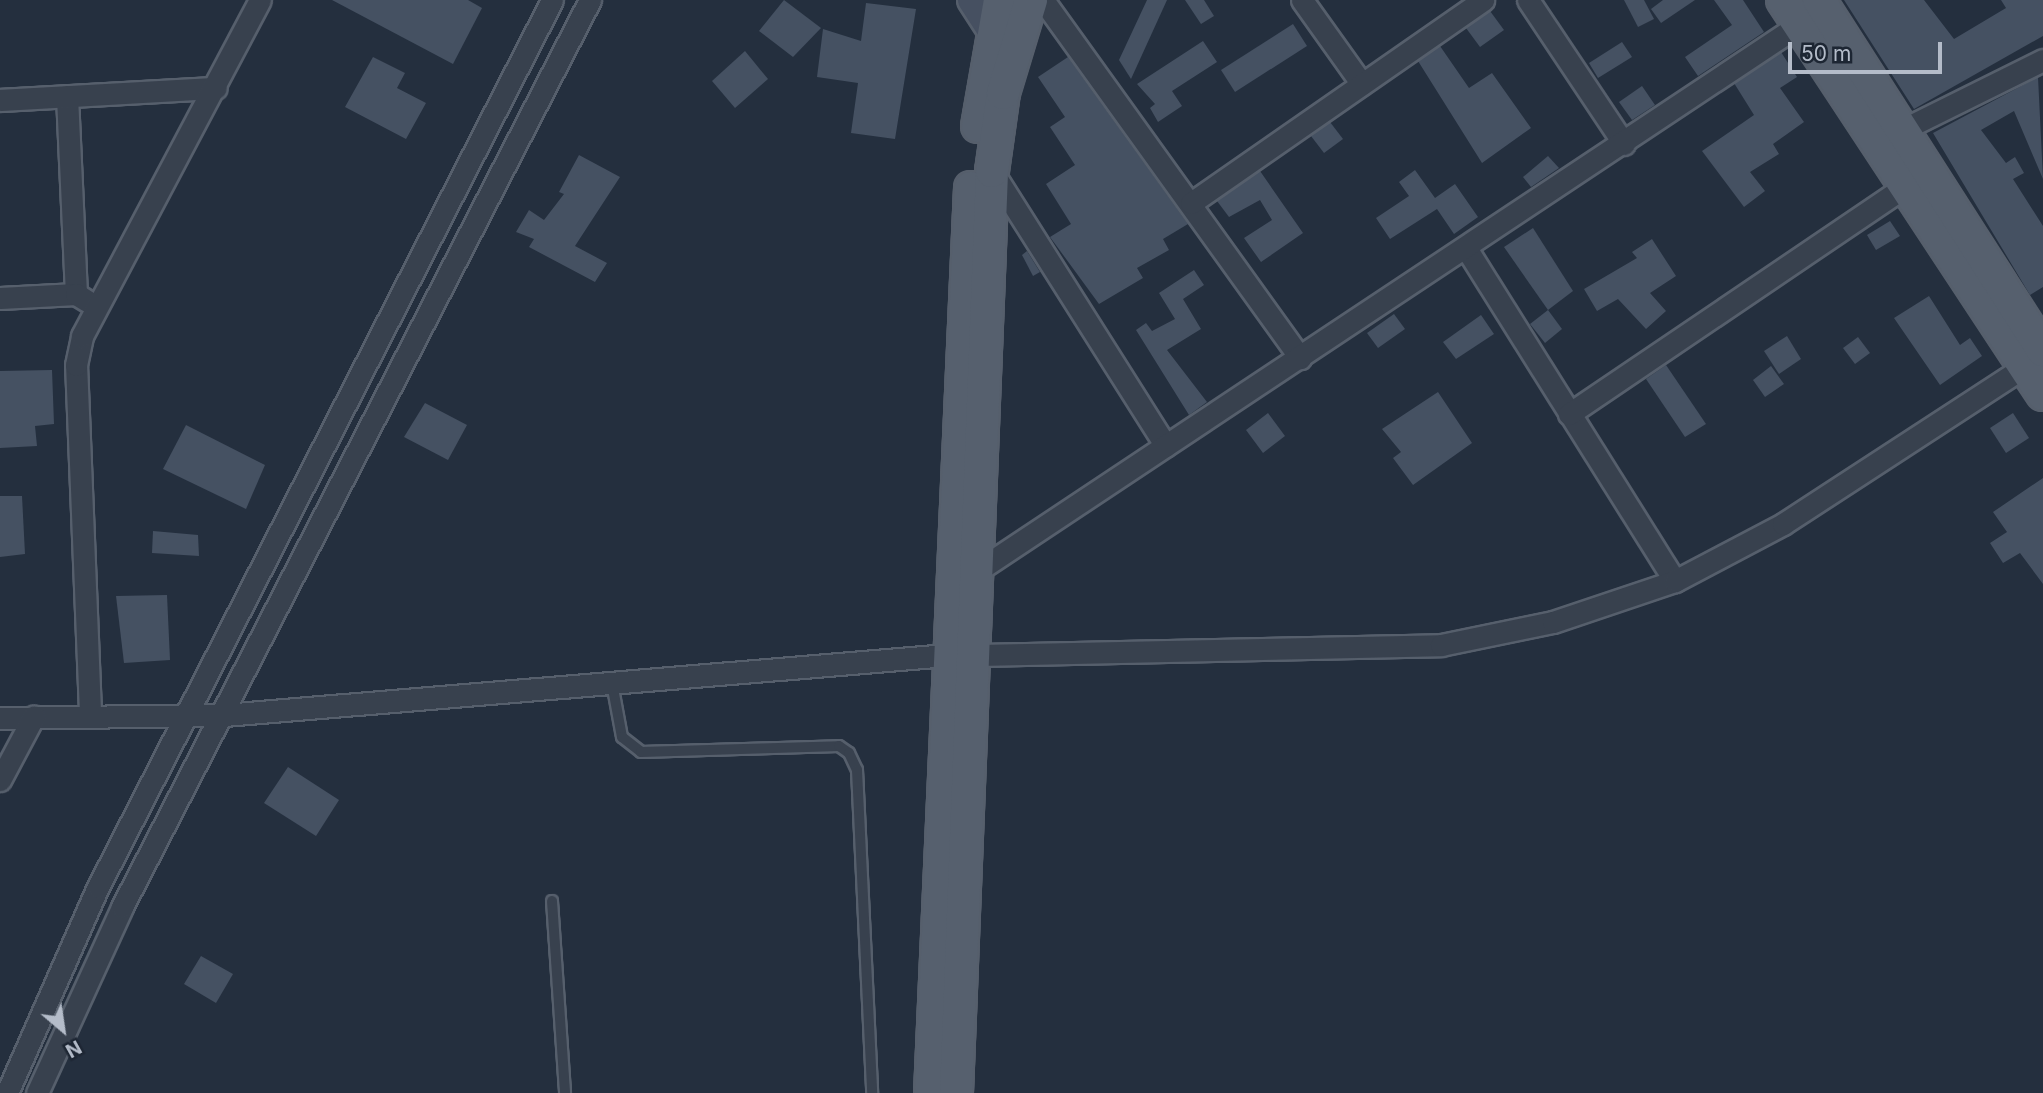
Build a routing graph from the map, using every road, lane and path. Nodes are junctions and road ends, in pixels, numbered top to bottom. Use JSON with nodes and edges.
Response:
{"nodes":[{"id":1,"x":260,"y":0,"type":"edge"},
{"id":2,"x":552,"y":0,"type":"edge"},
{"id":3,"x":590,"y":0,"type":"edge"},
{"id":4,"x":972,"y":0,"type":"edge"},
{"id":5,"x":1031,"y":0,"type":"edge"},
{"id":6,"x":1043,"y":0,"type":"edge"},
{"id":7,"x":1302,"y":0,"type":"edge"},
{"id":8,"x":1483,"y":0,"type":"edge"},
{"id":9,"x":1528,"y":0,"type":"edge"},
{"id":10,"x":1801,"y":8,"type":"edge"},
{"id":11,"x":996,"y":15,"type":"edge"},
{"id":12,"x":2043,"y":60,"type":"edge"},
{"id":13,"x":1362,"y":84,"type":"junction"},
{"id":14,"x":216,"y":88,"type":"junction"},
{"id":15,"x":67,"y":96,"type":"junction"},
{"id":16,"x":0,"y":100,"type":"edge"},
{"id":17,"x":1906,"y":128,"type":"junction"},
{"id":18,"x":1624,"y":144,"type":"junction"},
{"id":19,"x":992,"y":172,"type":"junction"},
{"id":20,"x":1907,"y":185,"type":"junction"},
{"id":21,"x":1191,"y":203,"type":"junction"},
{"id":22,"x":1466,"y":248,"type":"junction"},
{"id":23,"x":76,"y":295,"type":"junction"},
{"id":24,"x":0,"y":298,"type":"edge"},
{"id":25,"x":99,"y":307,"type":"junction"},
{"id":26,"x":2037,"y":357,"type":"edge"},
{"id":27,"x":1300,"y":358,"type":"junction"},
{"id":28,"x":2043,"y":394,"type":"edge"},
{"id":29,"x":1569,"y":414,"type":"junction"},
{"id":30,"x":1166,"y":446,"type":"junction"},
{"id":31,"x":979,"y":569,"type":"junction"},
{"id":32,"x":1675,"y":581,"type":"junction"},
{"id":33,"x":952,"y":587,"type":"junction"},
{"id":34,"x":962,"y":655,"type":"junction"},
{"id":35,"x":612,"y":683,"type":"junction"},
{"id":36,"x":90,"y":712,"type":"junction"},
{"id":37,"x":190,"y":714,"type":"junction"},
{"id":38,"x":224,"y":715,"type":"junction"},
{"id":39,"x":34,"y":716,"type":"junction"},
{"id":40,"x":0,"y":718,"type":"edge"},
{"id":41,"x":0,"y":780,"type":"edge"},
{"id":42,"x":552,"y":901,"type":"dead end"},
{"id":43,"x":7,"y":1093,"type":"edge"},
{"id":44,"x":37,"y":1093,"type":"edge"},
{"id":45,"x":565,"y":1093,"type":"edge"},
{"id":46,"x":872,"y":1093,"type":"edge"},
{"id":47,"x":932,"y":1093,"type":"edge"},
{"id":48,"x":956,"y":1093,"type":"edge"}],
"edges":[{"from":1,"to":14,"type":"street"},
{"from":2,"to":37,"type":"street"},
{"from":3,"to":38,"type":"street"},
{"from":4,"to":11,"type":"street"},
{"from":5,"to":19,"type":"main road"},
{"from":6,"to":21,"type":"street"},
{"from":7,"to":13,"type":"street"},
{"from":8,"to":13,"type":"street"},
{"from":9,"to":18,"type":"street"},
{"from":10,"to":17,"type":"main road"},
{"from":10,"to":18,"type":"street"},
{"from":10,"to":20,"type":"main road"},
{"from":11,"to":33,"type":"main road"},
{"from":12,"to":17,"type":"street"},
{"from":13,"to":21,"type":"street"},
{"from":14,"to":15,"type":"street"},
{"from":14,"to":25,"type":"street"},
{"from":15,"to":16,"type":"street"},
{"from":15,"to":23,"type":"street"},
{"from":17,"to":26,"type":"main road"},
{"from":18,"to":22,"type":"street"},
{"from":19,"to":30,"type":"street"},
{"from":19,"to":31,"type":"main road"},
{"from":20,"to":26,"type":"main road"},
{"from":20,"to":29,"type":"street"},
{"from":21,"to":27,"type":"street"},
{"from":22,"to":27,"type":"street"},
{"from":22,"to":29,"type":"street"},
{"from":23,"to":24,"type":"street"},
{"from":23,"to":25,"type":"street"},
{"from":25,"to":36,"type":"street"},
{"from":26,"to":28,"type":"main road"},
{"from":26,"to":32,"type":"street"},
{"from":27,"to":30,"type":"street"},
{"from":29,"to":32,"type":"street"},
{"from":30,"to":31,"type":"street"},
{"from":31,"to":33,"type":"street"},
{"from":31,"to":34,"type":"main road"},
{"from":32,"to":34,"type":"street"},
{"from":33,"to":34,"type":"main road"},
{"from":34,"to":35,"type":"street"},
{"from":34,"to":47,"type":"main road"},
{"from":34,"to":48,"type":"main road"},
{"from":35,"to":38,"type":"street"},
{"from":35,"to":46,"type":"lane"},
{"from":36,"to":37,"type":"street"},
{"from":36,"to":39,"type":"street"},
{"from":37,"to":38,"type":"street"},
{"from":37,"to":43,"type":"street"},
{"from":38,"to":44,"type":"street"},
{"from":39,"to":40,"type":"street"},
{"from":39,"to":41,"type":"street"},
{"from":42,"to":45,"type":"lane"}]}
